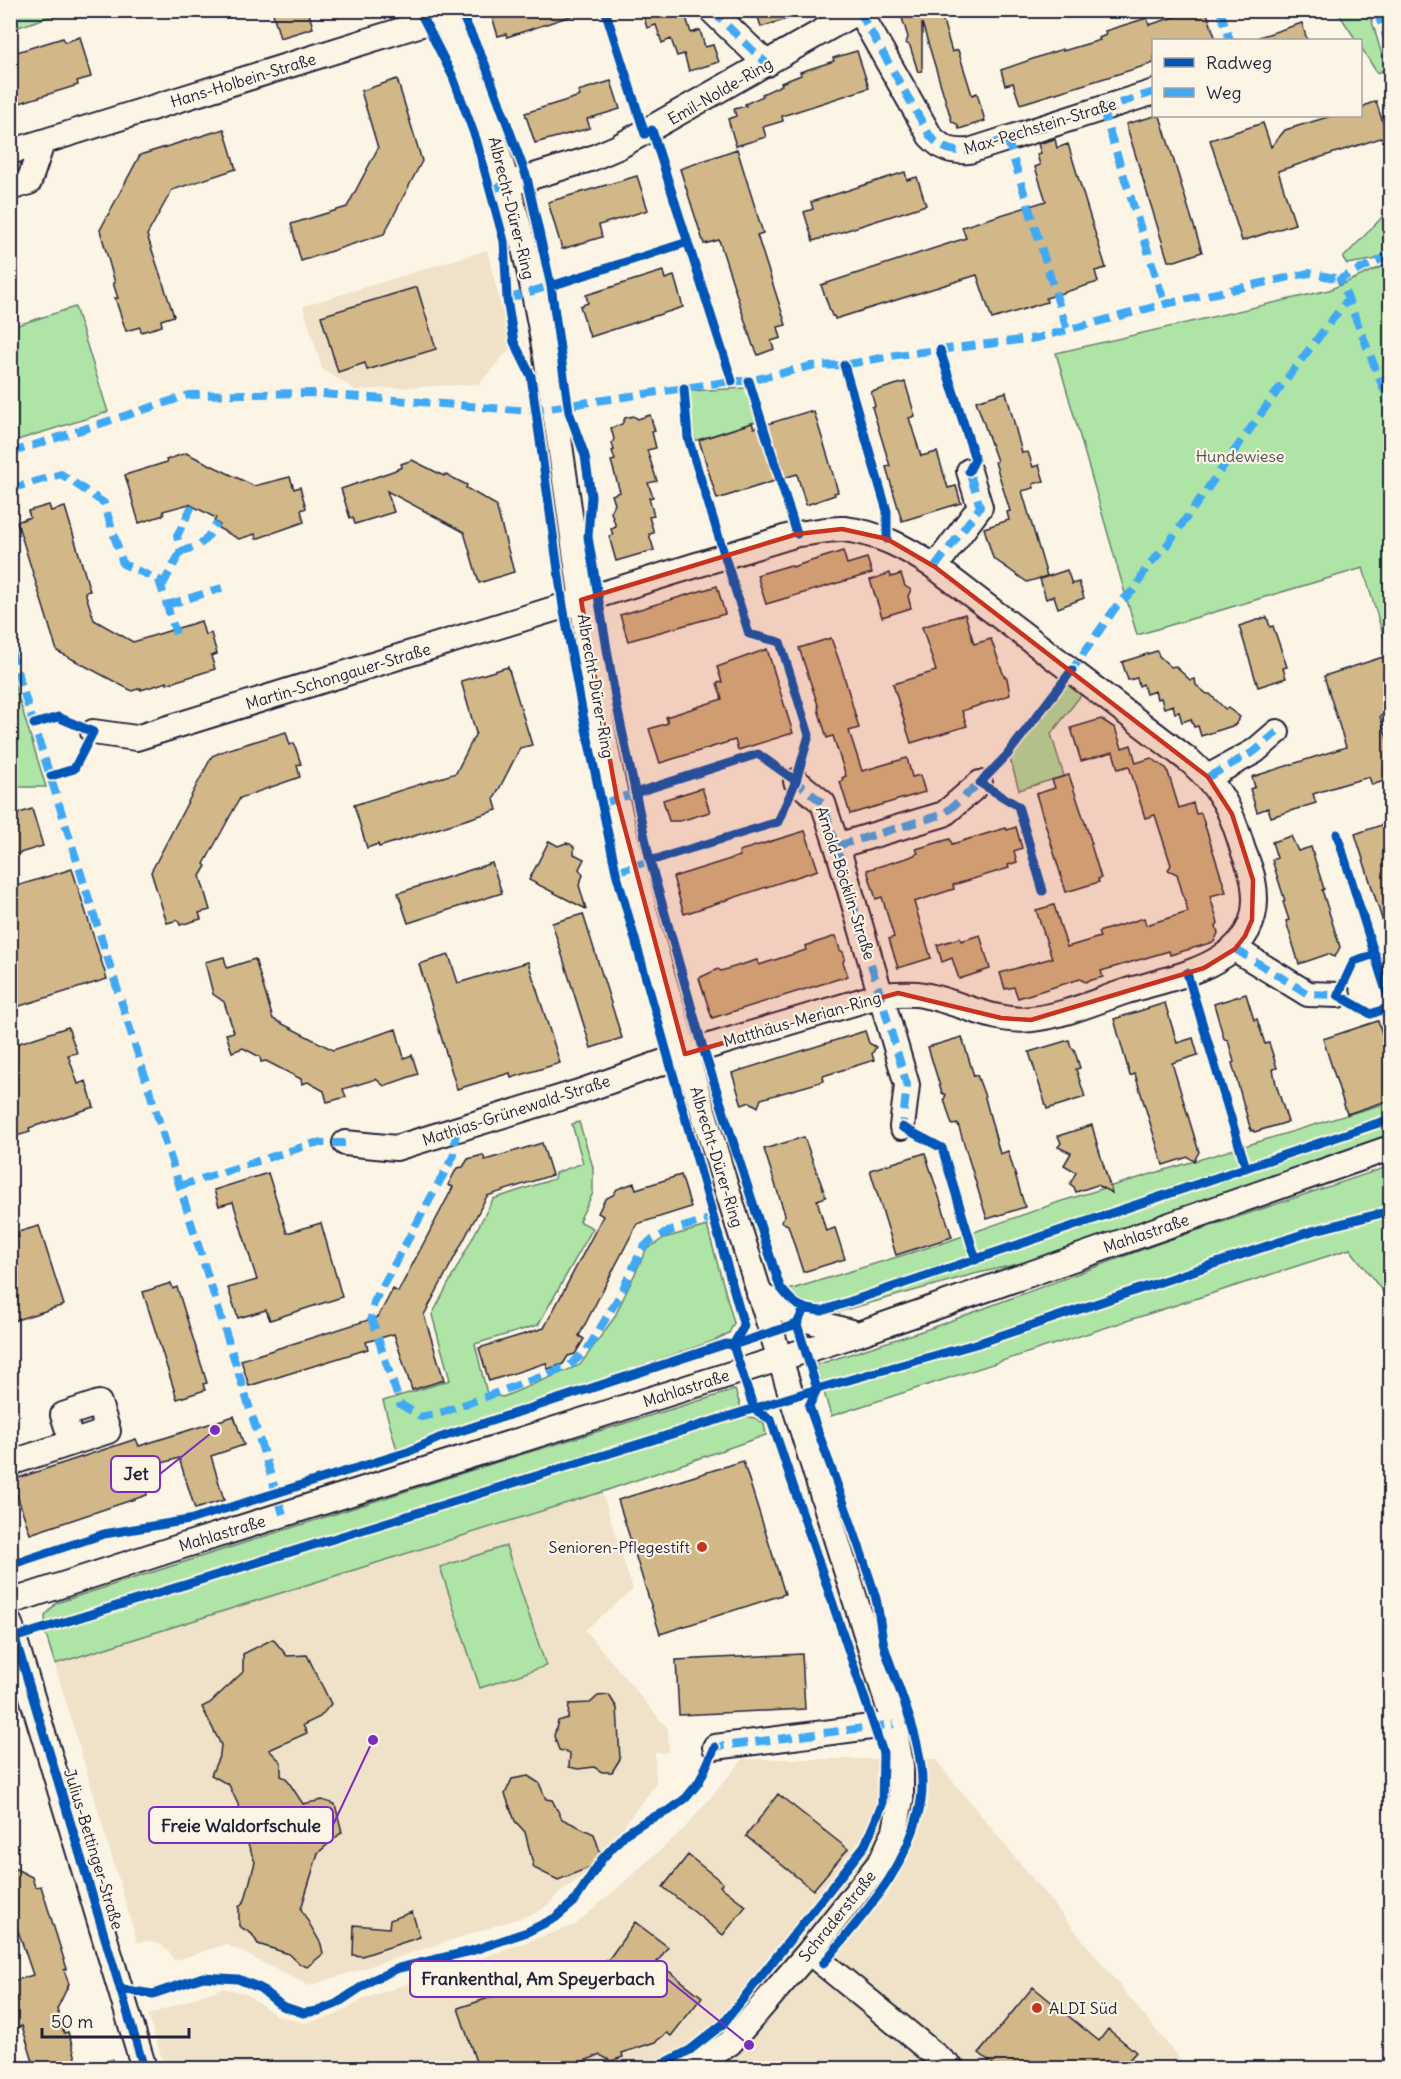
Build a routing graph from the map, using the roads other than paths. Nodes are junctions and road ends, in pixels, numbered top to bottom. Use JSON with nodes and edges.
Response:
{"nodes":[{"id":1,"x":711,"y":10,"type":"edge"},
{"id":2,"x":859,"y":11,"type":"edge"},
{"id":3,"x":442,"y":14,"type":"edge"},
{"id":4,"x":766,"y":64,"type":"junction"},
{"id":5,"x":1152,"y":93,"type":"edge"},
{"id":6,"x":42,"y":142,"type":"junction"},
{"id":7,"x":10,"y":152,"type":"edge"},
{"id":8,"x":508,"y":184,"type":"junction"},
{"id":9,"x":10,"y":188,"type":"edge"},
{"id":10,"x":969,"y":471,"type":"dead end"},
{"id":11,"x":935,"y":567,"type":"junction"},
{"id":12,"x":581,"y":600,"type":"junction"},
{"id":13,"x":93,"y":732,"type":"dead end"},
{"id":14,"x":1277,"y":732,"type":"dead end"},
{"id":15,"x":1208,"y":777,"type":"junction"},
{"id":16,"x":795,"y":781,"type":"dead end"},
{"id":17,"x":980,"y":783,"type":"dead end"},
{"id":18,"x":837,"y":846,"type":"junction"},
{"id":19,"x":1235,"y":949,"type":"junction"},
{"id":20,"x":881,"y":995,"type":"junction"},
{"id":21,"x":1338,"y":995,"type":"dead end"},
{"id":22,"x":686,"y":1054,"type":"junction"},
{"id":23,"x":902,"y":1127,"type":"dead end"},
{"id":24,"x":345,"y":1143,"type":"dead end"},
{"id":25,"x":1390,"y":1148,"type":"edge"},
{"id":26,"x":759,"y":1294,"type":"junction"},
{"id":27,"x":858,"y":1334,"type":"junction"},
{"id":28,"x":779,"y":1359,"type":"junction"},
{"id":29,"x":72,"y":1442,"type":"dead end"},
{"id":30,"x":10,"y":1463,"type":"edge"},
{"id":31,"x":10,"y":1602,"type":"edge"},
{"id":32,"x":10,"y":1624,"type":"edge"},
{"id":33,"x":894,"y":1724,"type":"junction"},
{"id":34,"x":716,"y":1747,"type":"dead end"},
{"id":35,"x":809,"y":1953,"type":"junction"},
{"id":36,"x":144,"y":2068,"type":"edge"},
{"id":37,"x":692,"y":2068,"type":"edge"},
{"id":38,"x":951,"y":2068,"type":"edge"}],
"edges":[{"from":1,"to":4,"type":"street"},
{"from":2,"to":4,"type":"street","name":"Emil-Nolde-Ring"},
{"from":2,"to":5,"type":"street","name":"Max-Pechstein-Straße"},
{"from":3,"to":6,"type":"street","name":"Hans-Holbein-Straße"},
{"from":3,"to":8,"type":"street","name":"Albrecht-Dürer-Ring"},
{"from":4,"to":8,"type":"street","name":"Emil-Nolde-Ring"},
{"from":6,"to":7,"type":"street","name":"Hans-Holbein-Straße"},
{"from":6,"to":9,"type":"street"},
{"from":8,"to":12,"type":"street","name":"Albrecht-Dürer-Ring"},
{"from":10,"to":11,"type":"street"},
{"from":11,"to":12,"type":"street","name":"Matthäus-Merian-Ring"},
{"from":11,"to":15,"type":"street","name":"Matthäus-Merian-Ring"},
{"from":12,"to":13,"type":"street","name":"Martin-Schongauer-Straße"},
{"from":12,"to":22,"type":"street","name":"Albrecht-Dürer-Ring"},
{"from":14,"to":15,"type":"street"},
{"from":15,"to":19,"type":"street","name":"Matthäus-Merian-Ring"},
{"from":16,"to":18,"type":"street","name":"Arnold-Böcklin-Straße"},
{"from":17,"to":18,"type":"street"},
{"from":18,"to":20,"type":"street","name":"Arnold-Böcklin-Straße"},
{"from":19,"to":20,"type":"street","name":"Matthäus-Merian-Ring"},
{"from":19,"to":21,"type":"street"},
{"from":20,"to":22,"type":"street","name":"Matthäus-Merian-Ring"},
{"from":20,"to":23,"type":"street","name":"Arnold-Böcklin-Straße"},
{"from":22,"to":24,"type":"street","name":"Mathias-Grünewald-Straße"},
{"from":22,"to":26,"type":"street","name":"Albrecht-Dürer-Ring"},
{"from":25,"to":27,"type":"street","name":"Mahlastraße"},
{"from":26,"to":27,"type":"street"},
{"from":26,"to":28,"type":"street","name":"Albrecht-Dürer-Ring"},
{"from":27,"to":28,"type":"street","name":"Mahlastraße"},
{"from":28,"to":31,"type":"street","name":"Mahlastraße"},
{"from":28,"to":33,"type":"street","name":"Schraderstraße"},
{"from":29,"to":30,"type":"street"},
{"from":32,"to":36,"type":"street","name":"Julius-Bettinger-Straße"},
{"from":33,"to":34,"type":"street"},
{"from":33,"to":35,"type":"street","name":"Schraderstraße"},
{"from":35,"to":37,"type":"street","name":"Schraderstraße"},
{"from":35,"to":38,"type":"street"}]}
